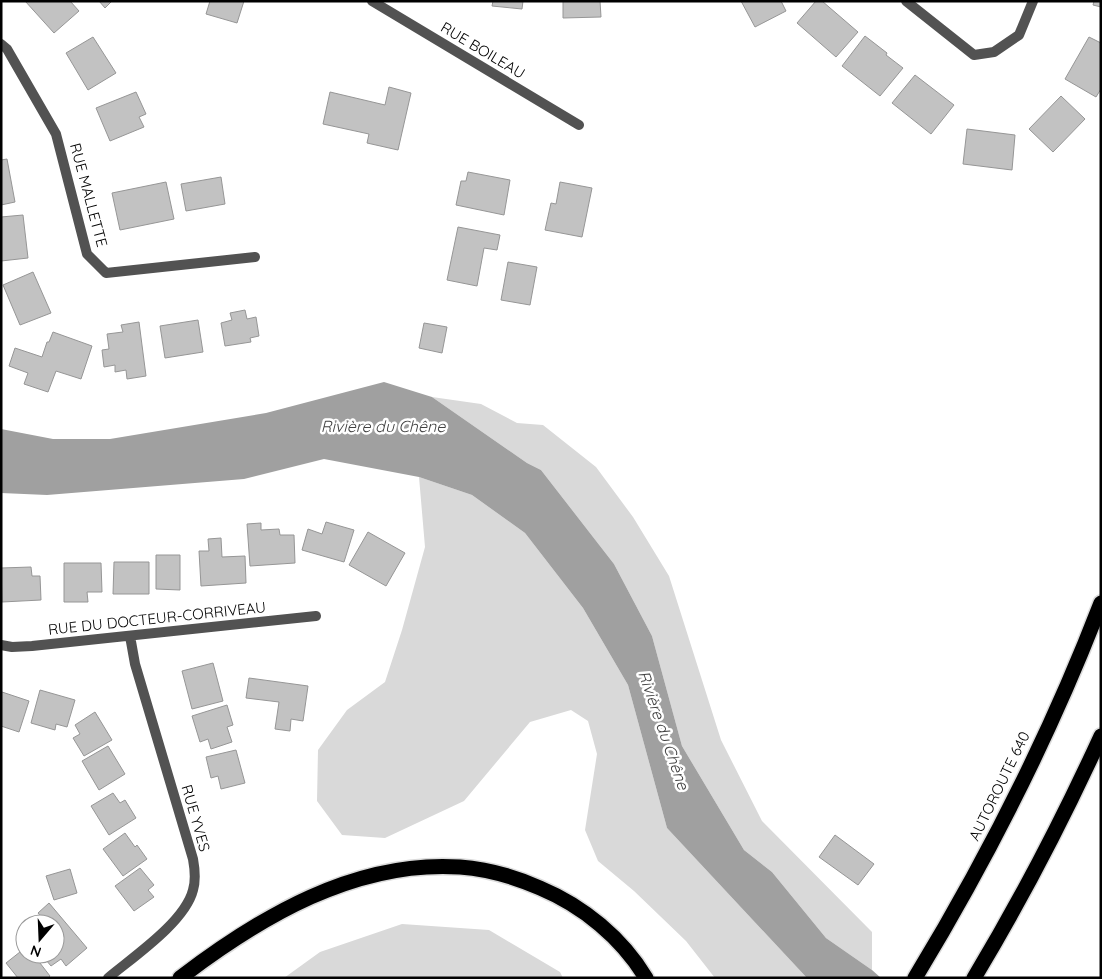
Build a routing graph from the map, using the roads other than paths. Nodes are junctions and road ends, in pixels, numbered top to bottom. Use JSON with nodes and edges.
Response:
{"nodes":[{"id":1,"x":372,"y":1,"type":"edge"},
{"id":2,"x":906,"y":1,"type":"edge"},
{"id":3,"x":1033,"y":1,"type":"edge"},
{"id":4,"x":1,"y":44,"type":"edge"},
{"id":5,"x":579,"y":125,"type":"dead end"},
{"id":6,"x":255,"y":256,"type":"dead end"},
{"id":7,"x":1101,"y":603,"type":"edge"},
{"id":8,"x":316,"y":616,"type":"dead end"},
{"id":9,"x":130,"y":636,"type":"junction"},
{"id":10,"x":1,"y":644,"type":"edge"},
{"id":11,"x":1101,"y":736,"type":"edge"},
{"id":12,"x":108,"y":978,"type":"edge"},
{"id":13,"x":180,"y":978,"type":"edge"},
{"id":14,"x":646,"y":978,"type":"edge"},
{"id":15,"x":915,"y":978,"type":"edge"},
{"id":16,"x":974,"y":978,"type":"edge"}],
"edges":[{"from":1,"to":5,"type":"street","name":"RUE BOILEAU"},
{"from":2,"to":3,"type":"street"},
{"from":4,"to":6,"type":"street","name":"RUE MALLETTE"},
{"from":7,"to":15,"type":"highway","name":"AUTOROUTE 640"},
{"from":8,"to":9,"type":"street","name":"RUE DU DOCTEUR-CORRIVEAU"},
{"from":9,"to":10,"type":"street","name":"RUE DU DOCTEUR-CORRIVEAU"},
{"from":9,"to":12,"type":"street","name":"RUE YVES"},
{"from":11,"to":16,"type":"highway"},
{"from":13,"to":14,"type":"highway"}]}
